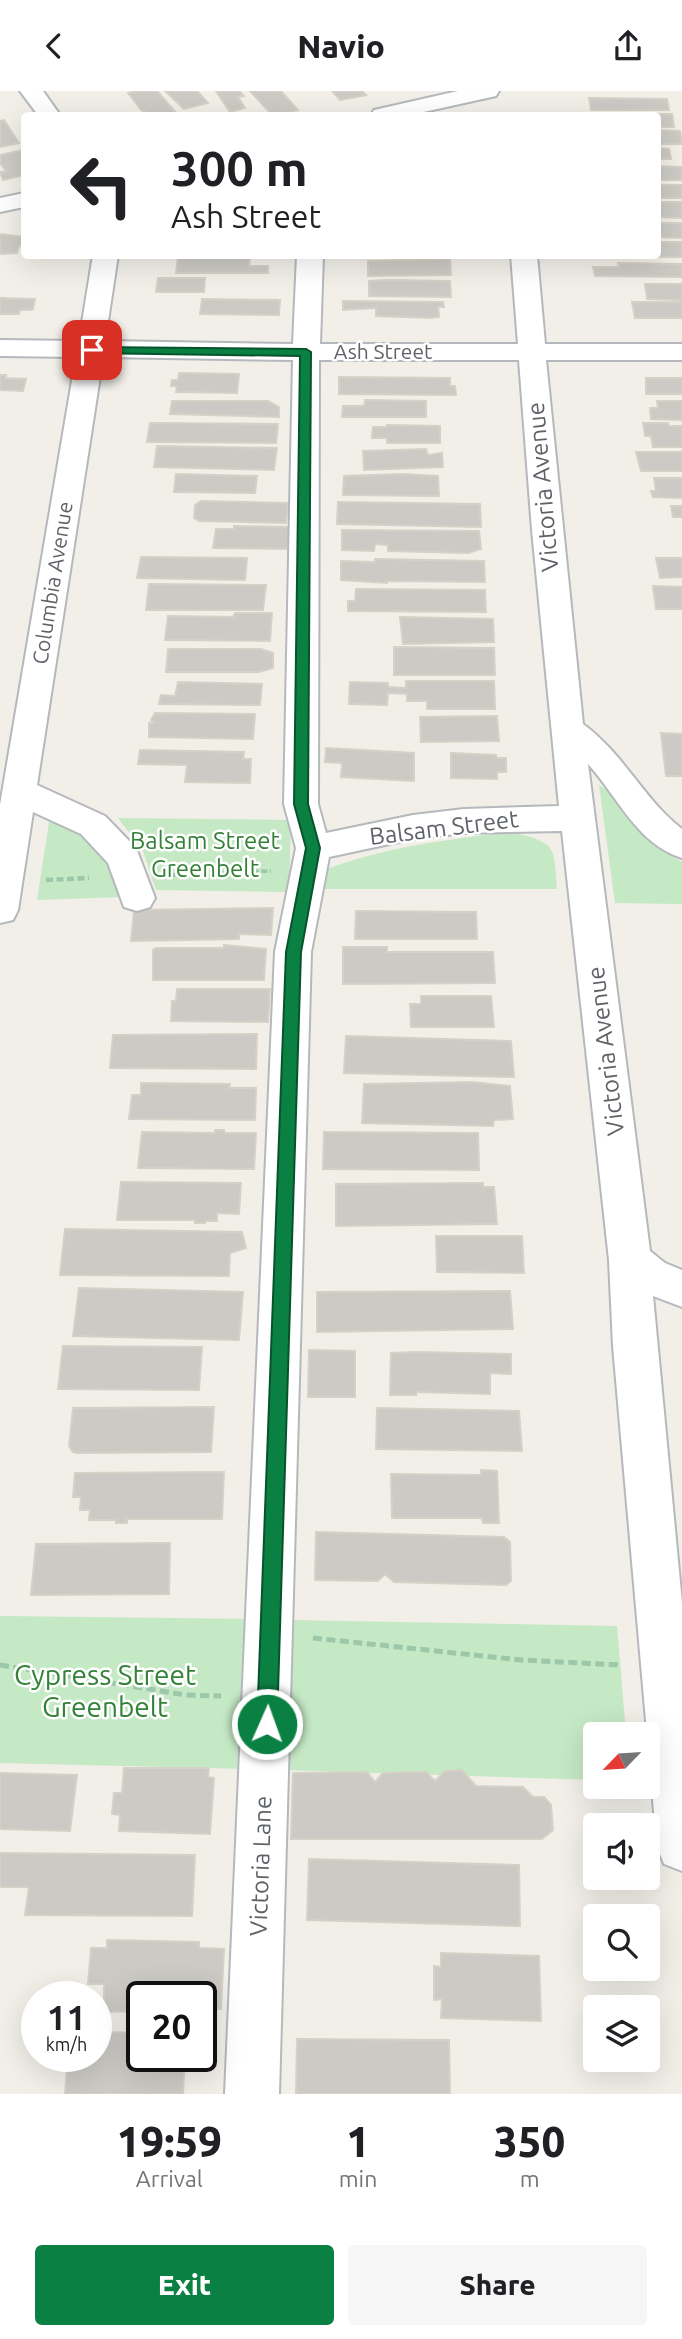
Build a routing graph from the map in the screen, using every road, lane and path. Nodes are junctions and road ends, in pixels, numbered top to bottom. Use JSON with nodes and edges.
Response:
{"nodes":[{"id":1,"x":31,"y":91,"type":"edge"},
{"id":2,"x":489,"y":91,"type":"edge"},
{"id":3,"x":47,"y":112,"type":"edge"},
{"id":4,"x":395,"y":112,"type":"edge"},
{"id":5,"x":501,"y":112,"type":"edge"},
{"id":6,"x":21,"y":201,"type":"edge"},
{"id":7,"x":0,"y":205,"type":"edge"},
{"id":8,"x":105,"y":259,"type":"edge"},
{"id":9,"x":310,"y":259,"type":"edge"},
{"id":10,"x":524,"y":259,"type":"edge"},
{"id":11,"x":0,"y":348,"type":"edge"},
{"id":12,"x":92,"y":350,"type":"junction"},
{"id":13,"x":531,"y":351,"type":"junction"},
{"id":14,"x":306,"y":352,"type":"junction"},
{"id":15,"x":682,"y":352,"type":"edge"},
{"id":16,"x":567,"y":728,"type":"junction"},
{"id":17,"x":19,"y":791,"type":"junction"},
{"id":18,"x":577,"y":818,"type":"junction"},
{"id":19,"x":682,"y":845,"type":"edge"},
{"id":20,"x":313,"y":848,"type":"junction"},
{"id":21,"x":137,"y":898,"type":"dead end"},
{"id":22,"x":0,"y":910,"type":"edge"},
{"id":23,"x":630,"y":1260,"type":"junction"},
{"id":24,"x":682,"y":1289,"type":"edge"},
{"id":25,"x":342,"y":1640,"type":"dead end"},
{"id":26,"x":618,"y":1664,"type":"dead end"},
{"id":27,"x":0,"y":1665,"type":"edge"},
{"id":28,"x":186,"y":1695,"type":"dead end"},
{"id":29,"x":675,"y":1707,"type":"edge"},
{"id":30,"x":682,"y":1846,"type":"edge"},
{"id":31,"x":252,"y":2094,"type":"edge"}],
"edges":[{"from":1,"to":3,"type":"street"},
{"from":2,"to":4,"type":"street"},
{"from":2,"to":5,"type":"street"},
{"from":6,"to":7,"type":"street"},
{"from":8,"to":12,"type":"street","name":"Columbia Avenue"},
{"from":9,"to":14,"type":"street","name":"Victoria Lane"},
{"from":10,"to":13,"type":"street","name":"Victoria Avenue"},
{"from":11,"to":12,"type":"street","name":"Ash Street"},
{"from":12,"to":14,"type":"street","name":"Ash Street"},
{"from":12,"to":17,"type":"street","name":"Columbia Avenue"},
{"from":13,"to":14,"type":"street","name":"Ash Street"},
{"from":13,"to":15,"type":"street","name":"Ash Street"},
{"from":13,"to":16,"type":"street","name":"Victoria Avenue"},
{"from":14,"to":20,"type":"street","name":"Victoria Lane"},
{"from":16,"to":18,"type":"street","name":"Victoria Avenue"},
{"from":16,"to":19,"type":"street"},
{"from":17,"to":21,"type":"street"},
{"from":17,"to":22,"type":"street","name":"Columbia Avenue"},
{"from":18,"to":20,"type":"street","name":"Balsam Street"},
{"from":18,"to":23,"type":"street","name":"Victoria Avenue"},
{"from":20,"to":31,"type":"street","name":"Victoria Lane"},
{"from":23,"to":24,"type":"street"},
{"from":23,"to":29,"type":"street","name":"Victoria Avenue"},
{"from":25,"to":26,"type":"path"},
{"from":27,"to":28,"type":"path"},
{"from":29,"to":30,"type":"street","name":"Victoria Avenue"}]}
